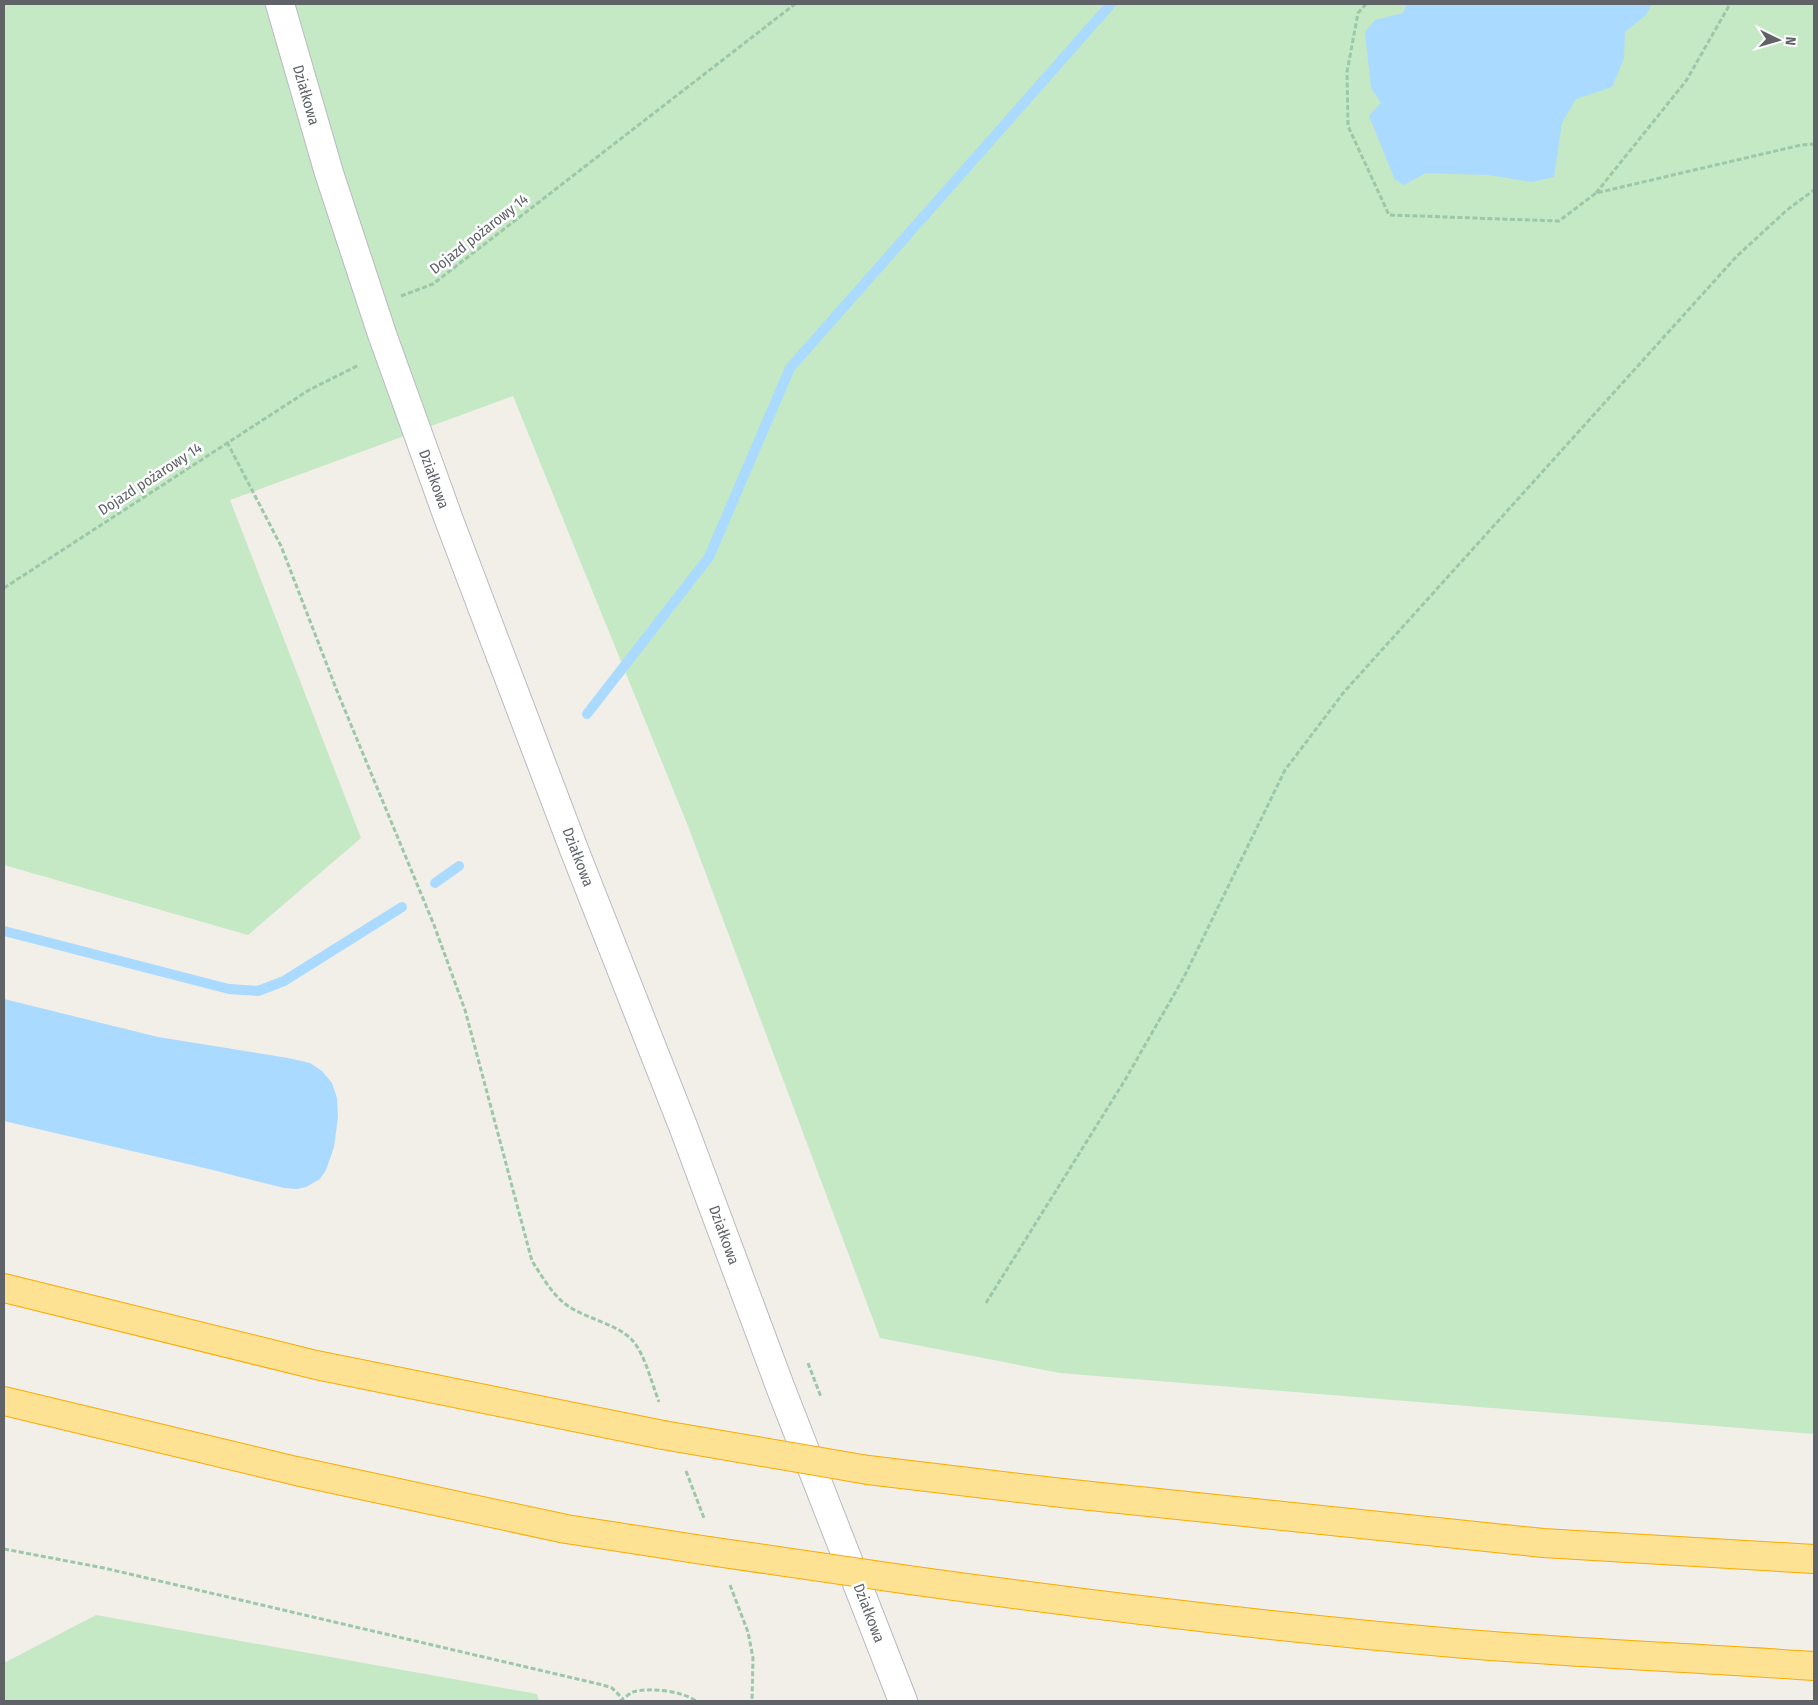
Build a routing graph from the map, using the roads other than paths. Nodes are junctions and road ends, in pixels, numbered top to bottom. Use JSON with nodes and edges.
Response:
{"nodes":[{"id":1,"x":280,"y":4,"type":"edge"},
{"id":2,"x":4,"y":1288,"type":"edge"},
{"id":3,"x":4,"y":1401,"type":"edge"},
{"id":4,"x":1814,"y":1559,"type":"edge"},
{"id":5,"x":1814,"y":1666,"type":"edge"},
{"id":6,"x":903,"y":1701,"type":"edge"}],
"edges":[{"from":1,"to":6,"type":"street","name":"Działkowa"},
{"from":2,"to":4,"type":"highway","bridge":true},
{"from":3,"to":5,"type":"highway","bridge":true}]}
